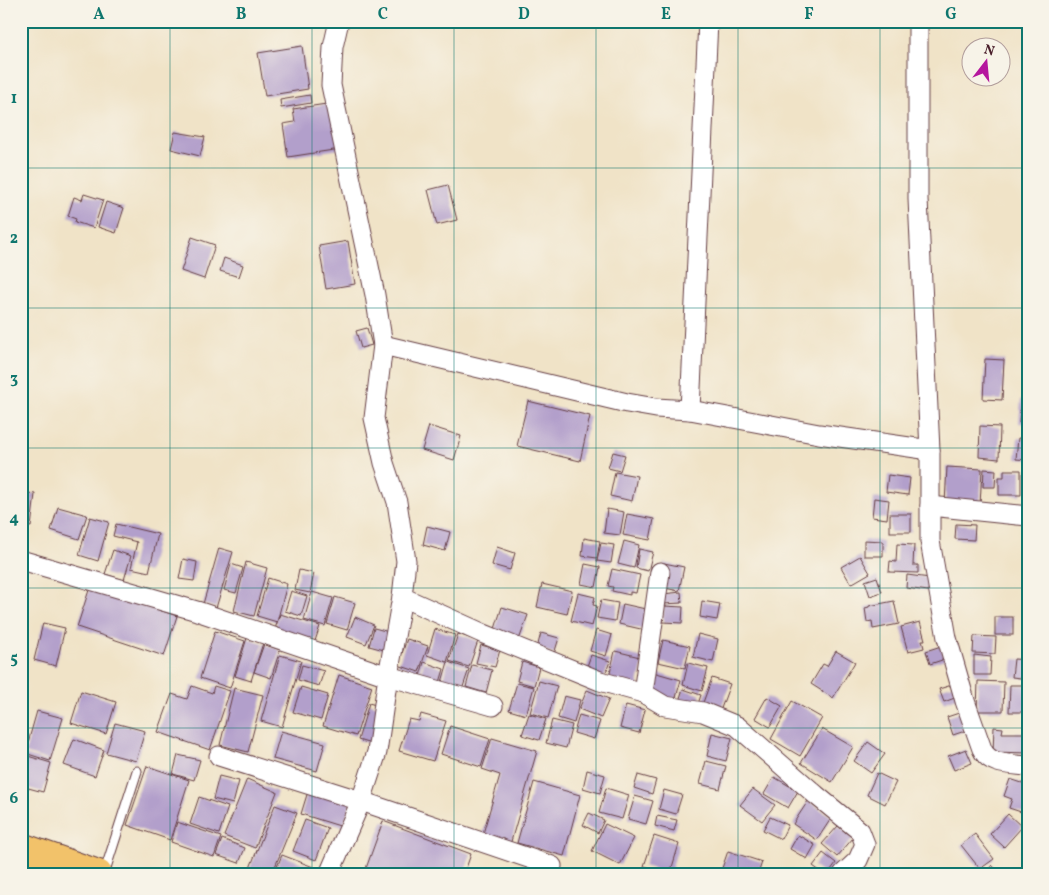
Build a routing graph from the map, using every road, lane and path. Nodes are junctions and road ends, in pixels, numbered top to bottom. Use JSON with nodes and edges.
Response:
{"nodes":[{"id":1,"x":339,"y":21,"type":"edge"},
{"id":2,"x":708,"y":21,"type":"edge"},
{"id":3,"x":918,"y":21,"type":"edge"},
{"id":4,"x":384,"y":345,"type":"junction"},
{"id":5,"x":690,"y":410,"type":"junction"},
{"id":6,"x":930,"y":450,"type":"junction"},
{"id":7,"x":930,"y":506,"type":"junction"},
{"id":8,"x":1028,"y":516,"type":"edge"},
{"id":9,"x":21,"y":560,"type":"edge"},
{"id":10,"x":660,"y":572,"type":"dead end"},
{"id":11,"x":402,"y":597,"type":"junction"},
{"id":12,"x":388,"y":676,"type":"junction"},
{"id":13,"x":643,"y":693,"type":"junction"},
{"id":14,"x":493,"y":706,"type":"dead end"},
{"id":15,"x":219,"y":756,"type":"dead end"},
{"id":16,"x":1028,"y":766,"type":"edge"},
{"id":17,"x":137,"y":771,"type":"dead end"},
{"id":18,"x":361,"y":801,"type":"junction"},
{"id":19,"x":21,"y":847,"type":"edge"},
{"id":20,"x":552,"y":866,"type":"dead end"},
{"id":21,"x":98,"y":874,"type":"edge"},
{"id":22,"x":104,"y":874,"type":"edge"},
{"id":23,"x":328,"y":874,"type":"edge"},
{"id":24,"x":844,"y":874,"type":"edge"}],
"edges":[{"from":1,"to":4,"type":"street"},
{"from":2,"to":5,"type":"street"},
{"from":3,"to":6,"type":"street"},
{"from":4,"to":5,"type":"street"},
{"from":4,"to":11,"type":"street"},
{"from":5,"to":6,"type":"street"},
{"from":6,"to":7,"type":"street"},
{"from":7,"to":8,"type":"street"},
{"from":7,"to":16,"type":"street"},
{"from":9,"to":12,"type":"street"},
{"from":10,"to":13,"type":"street"},
{"from":11,"to":12,"type":"street"},
{"from":11,"to":13,"type":"street"},
{"from":12,"to":14,"type":"street"},
{"from":12,"to":18,"type":"street"},
{"from":13,"to":24,"type":"street"},
{"from":15,"to":18,"type":"street"},
{"from":17,"to":22,"type":"lane"},
{"from":18,"to":20,"type":"street"},
{"from":18,"to":23,"type":"street"},
{"from":19,"to":21,"type":"main road"}]}
